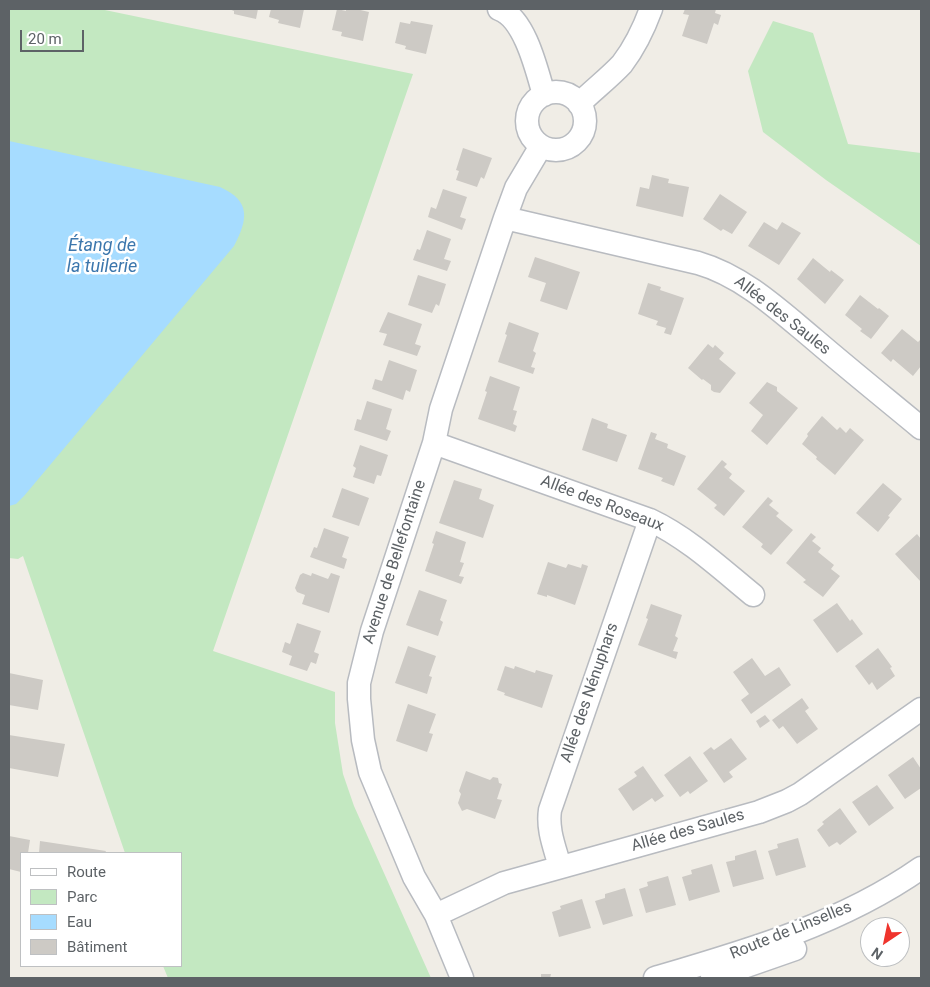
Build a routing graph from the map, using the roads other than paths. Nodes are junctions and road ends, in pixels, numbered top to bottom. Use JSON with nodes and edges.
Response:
{"nodes":[{"id":1,"x":503,"y":9,"type":"edge"},
{"id":2,"x":651,"y":9,"type":"edge"},
{"id":3,"x":544,"y":95,"type":"junction"},
{"id":4,"x":579,"y":104,"type":"junction"},
{"id":5,"x":541,"y":146,"type":"junction"},
{"id":6,"x":505,"y":218,"type":"junction"},
{"id":7,"x":921,"y":428,"type":"edge"},
{"id":8,"x":434,"y":443,"type":"junction"},
{"id":9,"x":650,"y":520,"type":"junction"},
{"id":10,"x":753,"y":595,"type":"dead end"},
{"id":11,"x":921,"y":709,"type":"edge"},
{"id":12,"x":560,"y":867,"type":"junction"},
{"id":13,"x":921,"y":868,"type":"edge"},
{"id":14,"x":921,"y":887,"type":"edge"},
{"id":15,"x":436,"y":915,"type":"junction"},
{"id":16,"x":462,"y":978,"type":"edge"},
{"id":17,"x":654,"y":978,"type":"edge"},
{"id":18,"x":712,"y":978,"type":"edge"}],
"edges":[{"from":1,"to":3,"type":"street"},
{"from":2,"to":4,"type":"street"},
{"from":3,"to":4,"type":"street"},
{"from":3,"to":5,"type":"street"},
{"from":4,"to":5,"type":"street"},
{"from":5,"to":6,"type":"street","name":"Avenue de Bellefontaine"},
{"from":6,"to":7,"type":"street","name":"Allée des Saules"},
{"from":6,"to":8,"type":"street","name":"Avenue de Bellefontaine"},
{"from":8,"to":9,"type":"street","name":"Allée des Roseaux"},
{"from":8,"to":15,"type":"street","name":"Avenue de Bellefontaine"},
{"from":9,"to":10,"type":"street","name":"Allée des Roseaux"},
{"from":9,"to":12,"type":"street","name":"Allée des Nénuphars"},
{"from":11,"to":12,"type":"street","name":"Allée des Saules"},
{"from":12,"to":15,"type":"street","name":"Allée des Saules"},
{"from":13,"to":17,"type":"street","name":"Route de Linselles"},
{"from":14,"to":18,"type":"street","name":"Route de Linselles"},
{"from":15,"to":16,"type":"street","name":"Avenue de Bellefontaine"}]}
